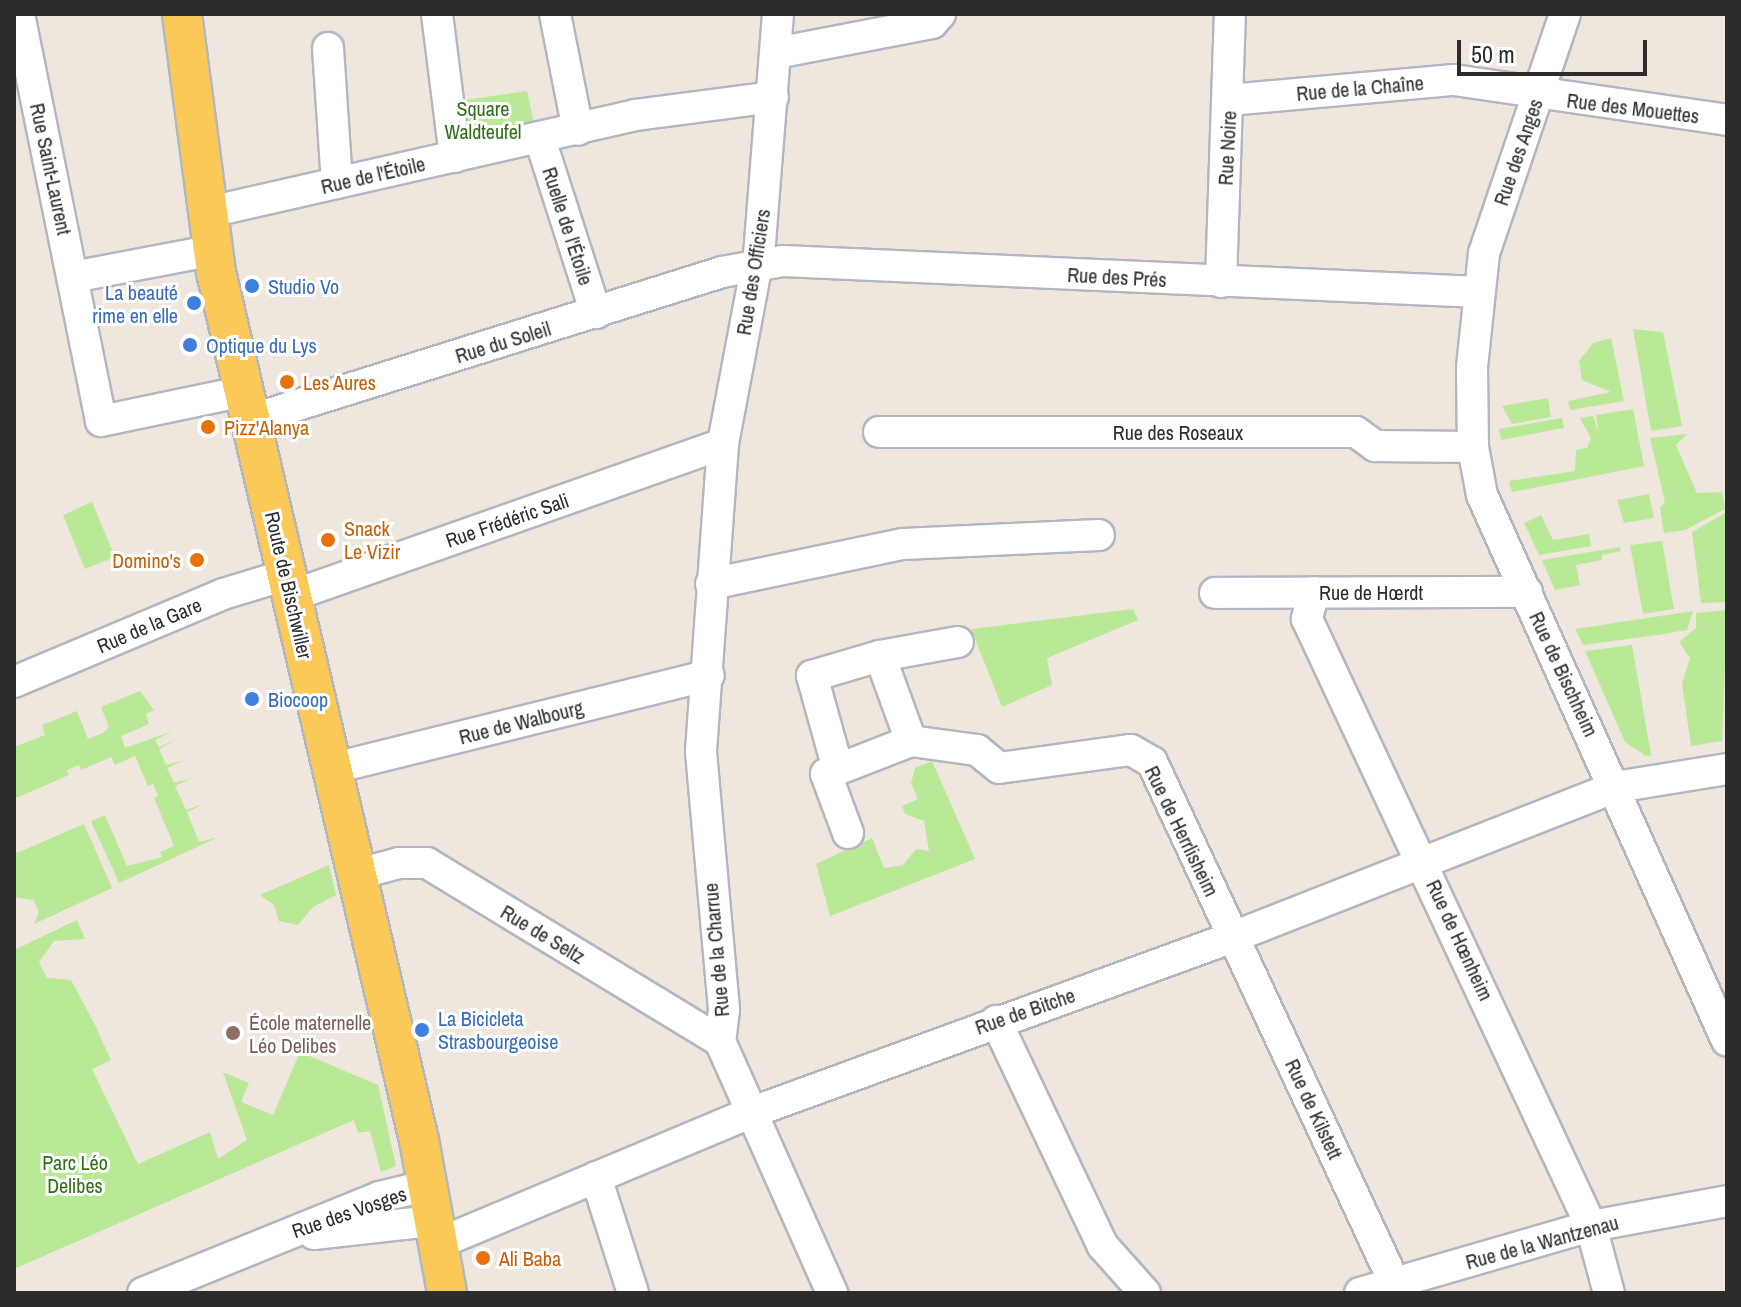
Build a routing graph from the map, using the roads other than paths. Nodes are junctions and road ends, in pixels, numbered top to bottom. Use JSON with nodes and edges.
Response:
{"nodes":[{"id":1,"x":19,"y":14,"type":"edge"},
{"id":2,"x":182,"y":14,"type":"edge"},
{"id":3,"x":437,"y":14,"type":"edge"},
{"id":4,"x":555,"y":14,"type":"edge"},
{"id":5,"x":778,"y":14,"type":"edge"},
{"id":6,"x":940,"y":14,"type":"edge"},
{"id":7,"x":1230,"y":14,"type":"edge"},
{"id":8,"x":1565,"y":14,"type":"edge"},
{"id":9,"x":328,"y":48,"type":"dead end"},
{"id":10,"x":776,"y":53,"type":"junction"},
{"id":11,"x":1538,"y":96,"type":"junction"},
{"id":12,"x":773,"y":97,"type":"junction"},
{"id":13,"x":1229,"y":100,"type":"junction"},
{"id":14,"x":1727,"y":120,"type":"edge"},
{"id":15,"x":578,"y":130,"type":"junction"},
{"id":16,"x":540,"y":139,"type":"junction"},
{"id":17,"x":455,"y":157,"type":"junction"},
{"id":18,"x":337,"y":183,"type":"junction"},
{"id":19,"x":209,"y":212,"type":"junction"},
{"id":20,"x":214,"y":250,"type":"junction"},
{"id":21,"x":756,"y":266,"type":"junction"},
{"id":22,"x":73,"y":277,"type":"junction"},
{"id":23,"x":1221,"y":282,"type":"junction"},
{"id":24,"x":1479,"y":292,"type":"junction"},
{"id":25,"x":596,"y":313,"type":"junction"},
{"id":26,"x":247,"y":406,"type":"junction"},
{"id":27,"x":879,"y":432,"type":"dead end"},
{"id":28,"x":723,"y":444,"type":"junction"},
{"id":29,"x":1473,"y":447,"type":"junction"},
{"id":30,"x":716,"y":528,"type":"joint"},
{"id":31,"x":1099,"y":535,"type":"dead end"},
{"id":32,"x":711,"y":584,"type":"junction"},
{"id":33,"x":289,"y":586,"type":"junction"},
{"id":34,"x":1314,"y":592,"type":"junction"},
{"id":35,"x":1527,"y":592,"type":"junction"},
{"id":36,"x":1215,"y":593,"type":"dead end"},
{"id":37,"x":958,"y":642,"type":"dead end"},
{"id":38,"x":880,"y":656,"type":"junction"},
{"id":39,"x":709,"y":675,"type":"junction"},
{"id":40,"x":14,"y":682,"type":"edge"},
{"id":41,"x":911,"y":741,"type":"junction"},
{"id":42,"x":334,"y":768,"type":"junction"},
{"id":43,"x":838,"y":769,"type":"junction"},
{"id":44,"x":1727,"y":769,"type":"edge"},
{"id":45,"x":1616,"y":787,"type":"junction"},
{"id":46,"x":848,"y":833,"type":"dead end"},
{"id":47,"x":1424,"y":862,"type":"junction"},
{"id":48,"x":358,"y":874,"type":"junction"},
{"id":49,"x":1233,"y":937,"type":"junction"},
{"id":50,"x":1713,"y":976,"type":"edge"},
{"id":51,"x":996,"y":1021,"type":"junction"},
{"id":52,"x":720,"y":1041,"type":"junction"},
{"id":53,"x":1727,"y":1041,"type":"edge"},
{"id":54,"x":750,"y":1113,"type":"junction"},
{"id":55,"x":596,"y":1177,"type":"junction"},
{"id":56,"x":1727,"y":1201,"type":"edge"},
{"id":57,"x":432,"y":1217,"type":"junction"},
{"id":58,"x":1591,"y":1226,"type":"junction"},
{"id":59,"x":1394,"y":1282,"type":"junction"},
{"id":60,"x":143,"y":1293,"type":"edge"},
{"id":61,"x":447,"y":1293,"type":"edge"},
{"id":62,"x":633,"y":1293,"type":"edge"},
{"id":63,"x":832,"y":1293,"type":"edge"},
{"id":64,"x":1145,"y":1293,"type":"edge"},
{"id":65,"x":1360,"y":1293,"type":"edge"},
{"id":66,"x":1609,"y":1293,"type":"edge"}],
"edges":[{"from":1,"to":22,"type":"street","name":"Rue Saint-Laurent"},
{"from":2,"to":19,"type":"main road","name":"Route de Bischwiller"},
{"from":3,"to":17,"type":"street"},
{"from":4,"to":15,"type":"street"},
{"from":5,"to":10,"type":"street","name":"Rue des Officiers"},
{"from":6,"to":10,"type":"street"},
{"from":7,"to":13,"type":"street","name":"Rue Noire"},
{"from":8,"to":11,"type":"street","name":"Rue des Anges"},
{"from":9,"to":18,"type":"street"},
{"from":10,"to":12,"type":"street","name":"Rue des Officiers"},
{"from":11,"to":13,"type":"street","name":"Rue de la Chaîne"},
{"from":11,"to":14,"type":"street","name":"Rue des Mouettes"},
{"from":11,"to":24,"type":"street","name":"Rue des Anges"},
{"from":12,"to":15,"type":"street","name":"Rue de l'Étoile"},
{"from":12,"to":21,"type":"street","name":"Rue des Officiers"},
{"from":13,"to":23,"type":"street","name":"Rue Noire"},
{"from":15,"to":16,"type":"street","name":"Rue de l'Étoile"},
{"from":16,"to":17,"type":"street","name":"Rue de l'Étoile"},
{"from":16,"to":25,"type":"street","name":"Ruelle de l'Étoile"},
{"from":17,"to":18,"type":"street","name":"Rue de l'Étoile"},
{"from":18,"to":19,"type":"street","name":"Rue de l'Étoile"},
{"from":19,"to":20,"type":"main road","name":"Route de Bischwiller"},
{"from":20,"to":22,"type":"street"},
{"from":20,"to":26,"type":"main road","name":"Route de Bischwiller"},
{"from":21,"to":23,"type":"street","name":"Rue des Prés"},
{"from":21,"to":25,"type":"street","name":"Rue du Soleil"},
{"from":21,"to":28,"type":"street","name":"Rue des Officiers"},
{"from":22,"to":26,"type":"street","name":"Rue Saint-Laurent"},
{"from":23,"to":24,"type":"street","name":"Rue des Prés"},
{"from":24,"to":29,"type":"street","name":"Rue de Bischheim"},
{"from":25,"to":26,"type":"street","name":"Rue du Soleil"},
{"from":26,"to":33,"type":"main road","name":"Route de Bischwiller"},
{"from":27,"to":29,"type":"street","name":"Rue des Roseaux"},
{"from":28,"to":30,"type":"street","name":"Rue des Officiers"},
{"from":28,"to":33,"type":"street","name":"Rue Frédéric Sali"},
{"from":29,"to":35,"type":"street","name":"Rue de Bischheim"},
{"from":30,"to":32,"type":"street","name":"Rue de la Charrue"},
{"from":31,"to":32,"type":"street"},
{"from":32,"to":39,"type":"street","name":"Rue de la Charrue"},
{"from":33,"to":40,"type":"street","name":"Rue de la Gare"},
{"from":33,"to":42,"type":"main road","name":"Route de Bischwiller"},
{"from":34,"to":35,"type":"street","name":"Rue de Hœrdt"},
{"from":34,"to":36,"type":"street","name":"Rue de Hœrdt"},
{"from":34,"to":47,"type":"street","name":"Rue de Hœnheim"},
{"from":35,"to":45,"type":"street","name":"Rue de Bischheim"},
{"from":37,"to":38,"type":"street"},
{"from":38,"to":41,"type":"street"},
{"from":38,"to":43,"type":"street"},
{"from":39,"to":42,"type":"street","name":"Rue de Walbourg"},
{"from":39,"to":52,"type":"street","name":"Rue de la Charrue"},
{"from":41,"to":43,"type":"street"},
{"from":41,"to":49,"type":"street","name":"Rue de Herrlisheim"},
{"from":42,"to":48,"type":"main road","name":"Route de Bischwiller"},
{"from":43,"to":46,"type":"street"},
{"from":44,"to":45,"type":"street","name":"Rue de Bitche"},
{"from":45,"to":47,"type":"street","name":"Rue de Bitche"},
{"from":45,"to":50,"type":"street","name":"Rue de Bischheim"},
{"from":47,"to":49,"type":"street","name":"Rue de Bitche"},
{"from":47,"to":58,"type":"street","name":"Rue de Hœnheim"},
{"from":48,"to":52,"type":"street","name":"Rue de Seltz"},
{"from":48,"to":57,"type":"main road","name":"Route de Bischwiller"},
{"from":49,"to":51,"type":"street","name":"Rue de Bitche"},
{"from":49,"to":59,"type":"street","name":"Rue de Kilstett"},
{"from":50,"to":53,"type":"street","name":"Rue de Bischheim"},
{"from":51,"to":54,"type":"street","name":"Rue de Bitche"},
{"from":51,"to":64,"type":"street"},
{"from":52,"to":54,"type":"street","name":"Rue de la Charrue"},
{"from":54,"to":55,"type":"street","name":"Rue de Bitche"},
{"from":54,"to":63,"type":"street","name":"Rue de la Charrue"},
{"from":55,"to":57,"type":"street","name":"Rue de Bitche"},
{"from":55,"to":62,"type":"street"},
{"from":56,"to":58,"type":"street","name":"Rue de la Wantzenau"},
{"from":57,"to":60,"type":"street","name":"Rue des Vosges"},
{"from":57,"to":61,"type":"main road","name":"Route de Bischwiller"},
{"from":58,"to":59,"type":"street","name":"Rue de la Wantzenau"},
{"from":58,"to":66,"type":"street","name":"Rue de Hœnheim"},
{"from":59,"to":65,"type":"street","name":"Rue de la Wantzenau"}]}
